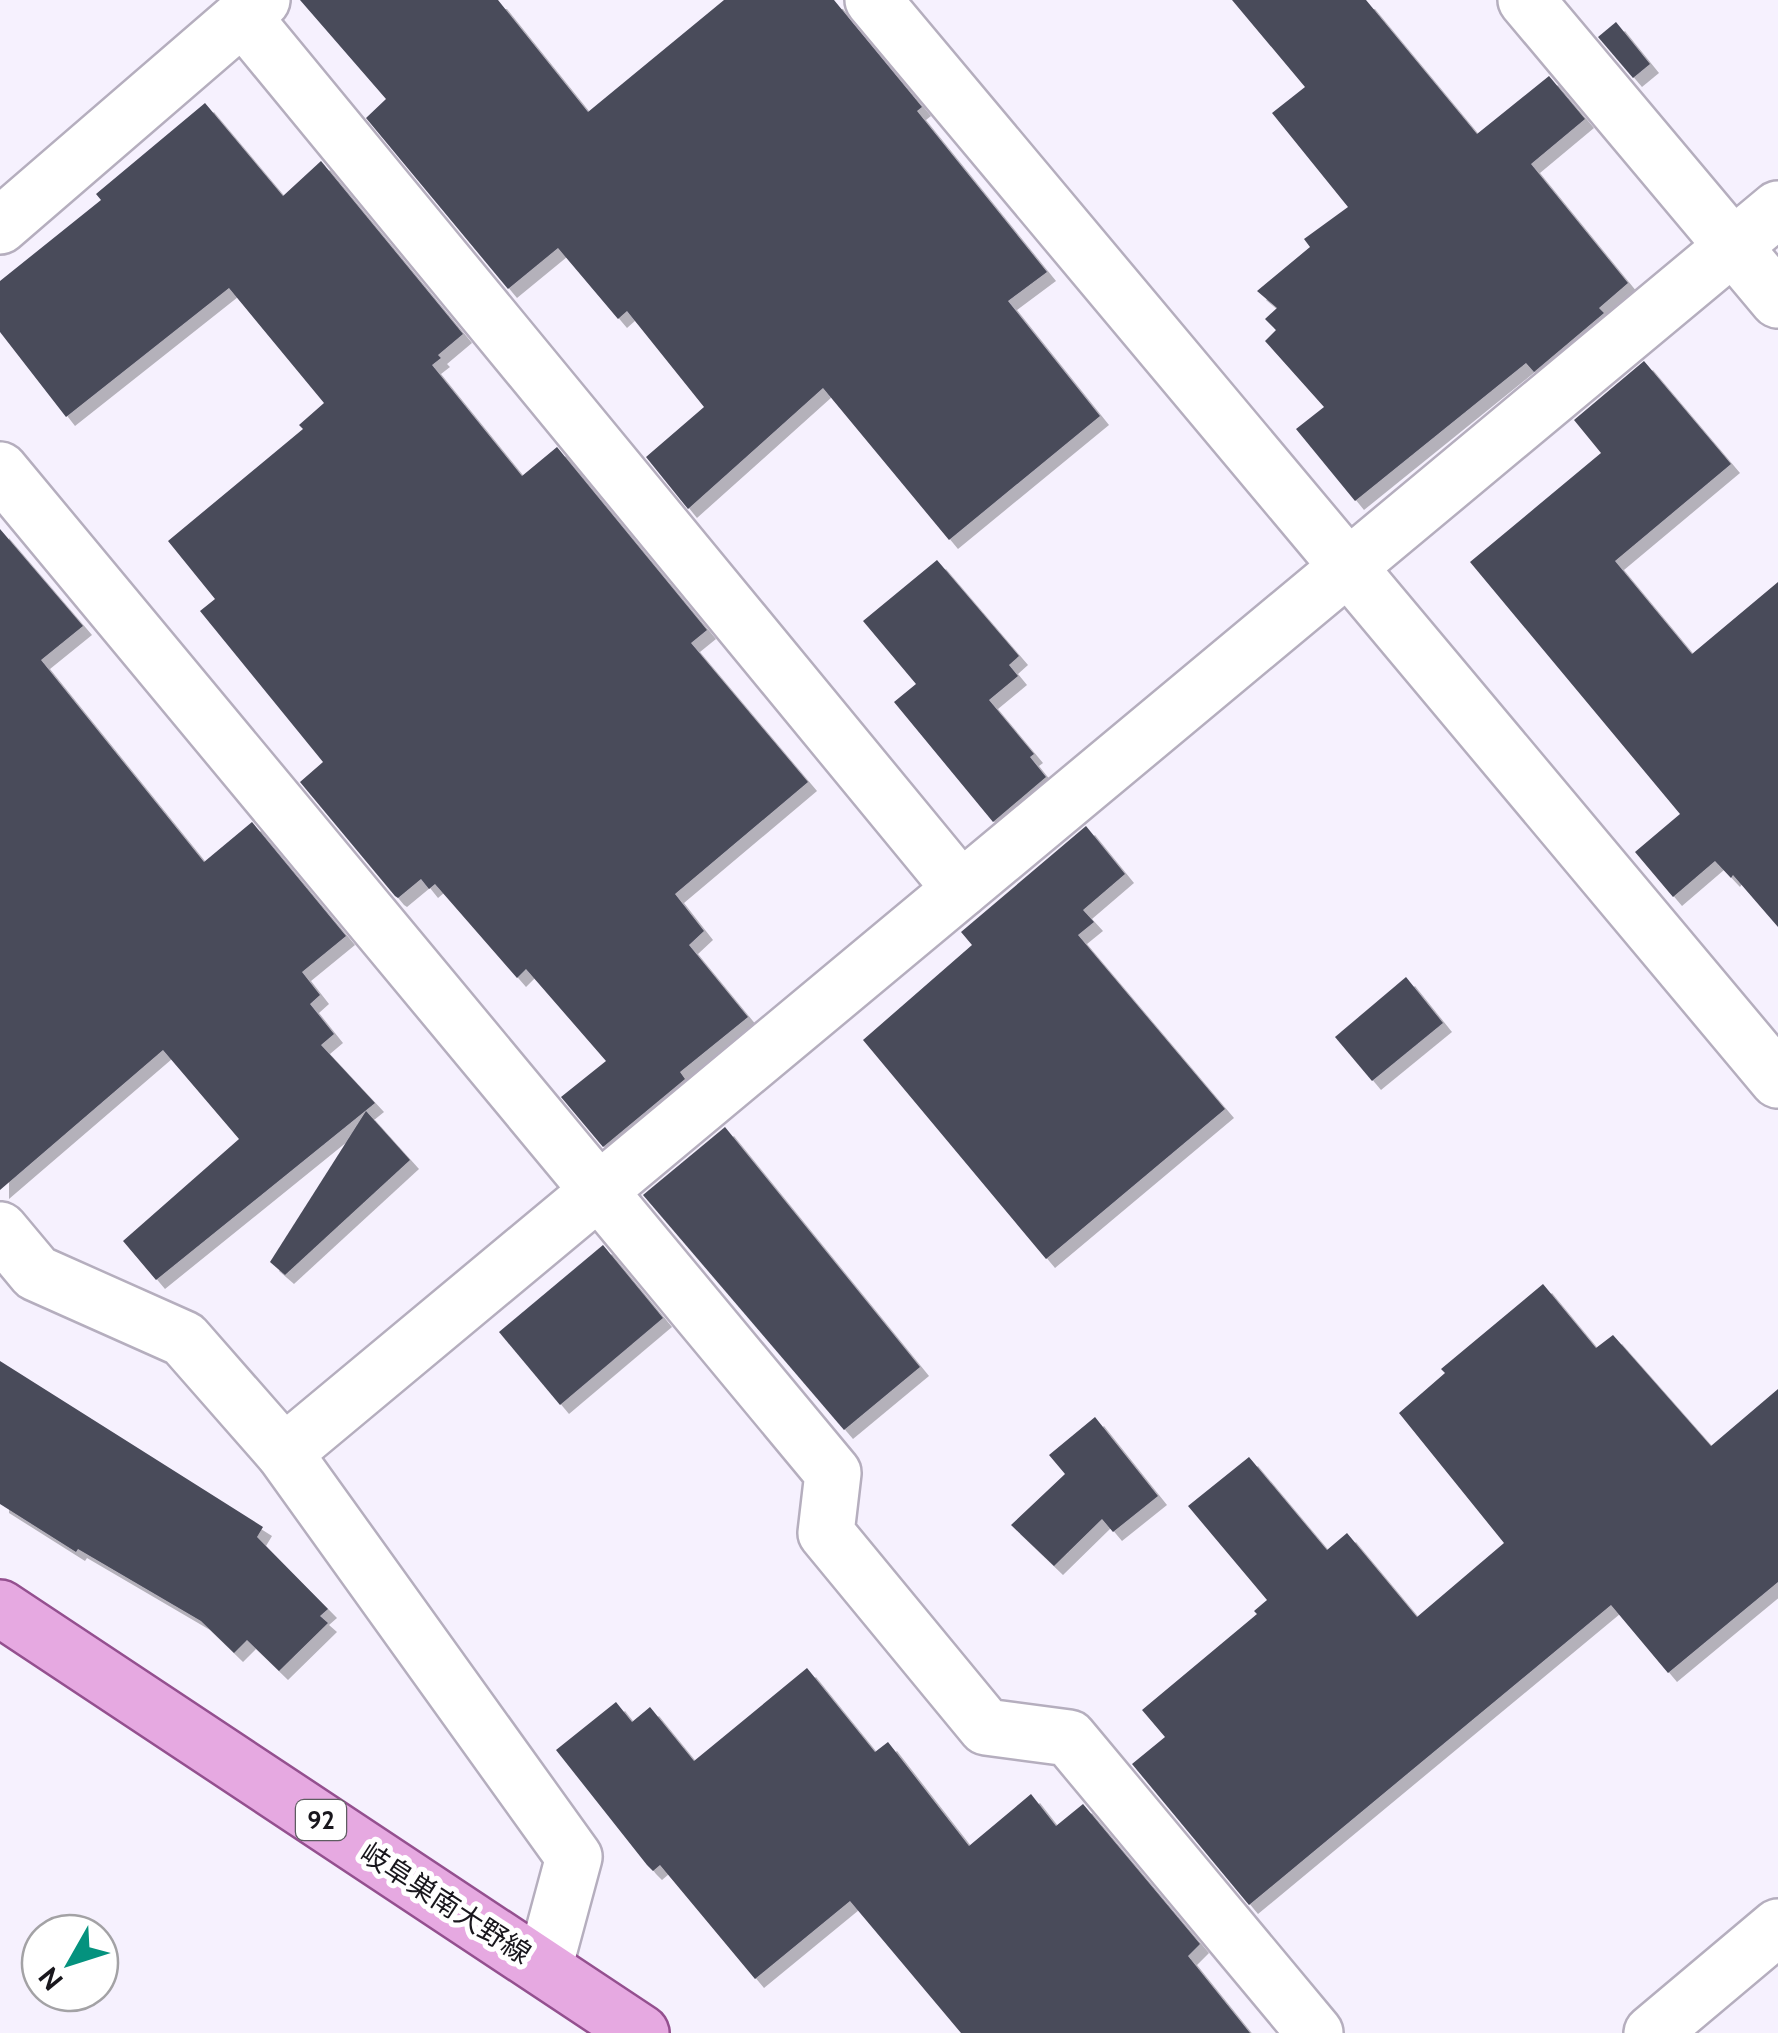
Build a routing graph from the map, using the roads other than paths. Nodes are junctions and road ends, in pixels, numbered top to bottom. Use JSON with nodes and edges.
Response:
{"nodes":[{"id":1,"x":873,"y":0,"type":"edge"},
{"id":2,"x":1526,"y":0,"type":"edge"},
{"id":3,"x":252,"y":8,"type":"edge"},
{"id":4,"x":1778,"y":209,"type":"edge"},
{"id":5,"x":0,"y":226,"type":"edge"},
{"id":6,"x":1733,"y":246,"type":"junction"},
{"id":7,"x":1778,"y":300,"type":"edge"},
{"id":8,"x":0,"y":470,"type":"edge"},
{"id":9,"x":1348,"y":566,"type":"junction"},
{"id":10,"x":960,"y":890,"type":"junction"},
{"id":11,"x":1778,"y":1080,"type":"edge"},
{"id":12,"x":598,"y":1191,"type":"junction"},
{"id":13,"x":0,"y":1230,"type":"edge"},
{"id":14,"x":284,"y":1453,"type":"junction"},
{"id":15,"x":0,"y":1608,"type":"edge"},
{"id":16,"x":1778,"y":1928,"type":"edge"},
{"id":17,"x":544,"y":1968,"type":"junction"},
{"id":18,"x":640,"y":2033,"type":"edge"},
{"id":19,"x":1315,"y":2033,"type":"edge"},
{"id":20,"x":1652,"y":2033,"type":"edge"}],
"edges":[{"from":1,"to":9,"type":"street"},
{"from":2,"to":6,"type":"street"},
{"from":3,"to":5,"type":"street"},
{"from":3,"to":10,"type":"street"},
{"from":4,"to":6,"type":"street"},
{"from":6,"to":7,"type":"street"},
{"from":6,"to":9,"type":"street"},
{"from":8,"to":12,"type":"street"},
{"from":9,"to":10,"type":"street"},
{"from":9,"to":11,"type":"street"},
{"from":10,"to":12,"type":"street"},
{"from":12,"to":14,"type":"street"},
{"from":12,"to":19,"type":"street"},
{"from":13,"to":14,"type":"street"},
{"from":14,"to":17,"type":"street"},
{"from":15,"to":17,"type":"main road","name":"岐阜巣南大野線","number":"92"},
{"from":16,"to":20,"type":"street"},
{"from":17,"to":18,"type":"main road","name":"岐阜巣南大野線","number":"92"}]}
